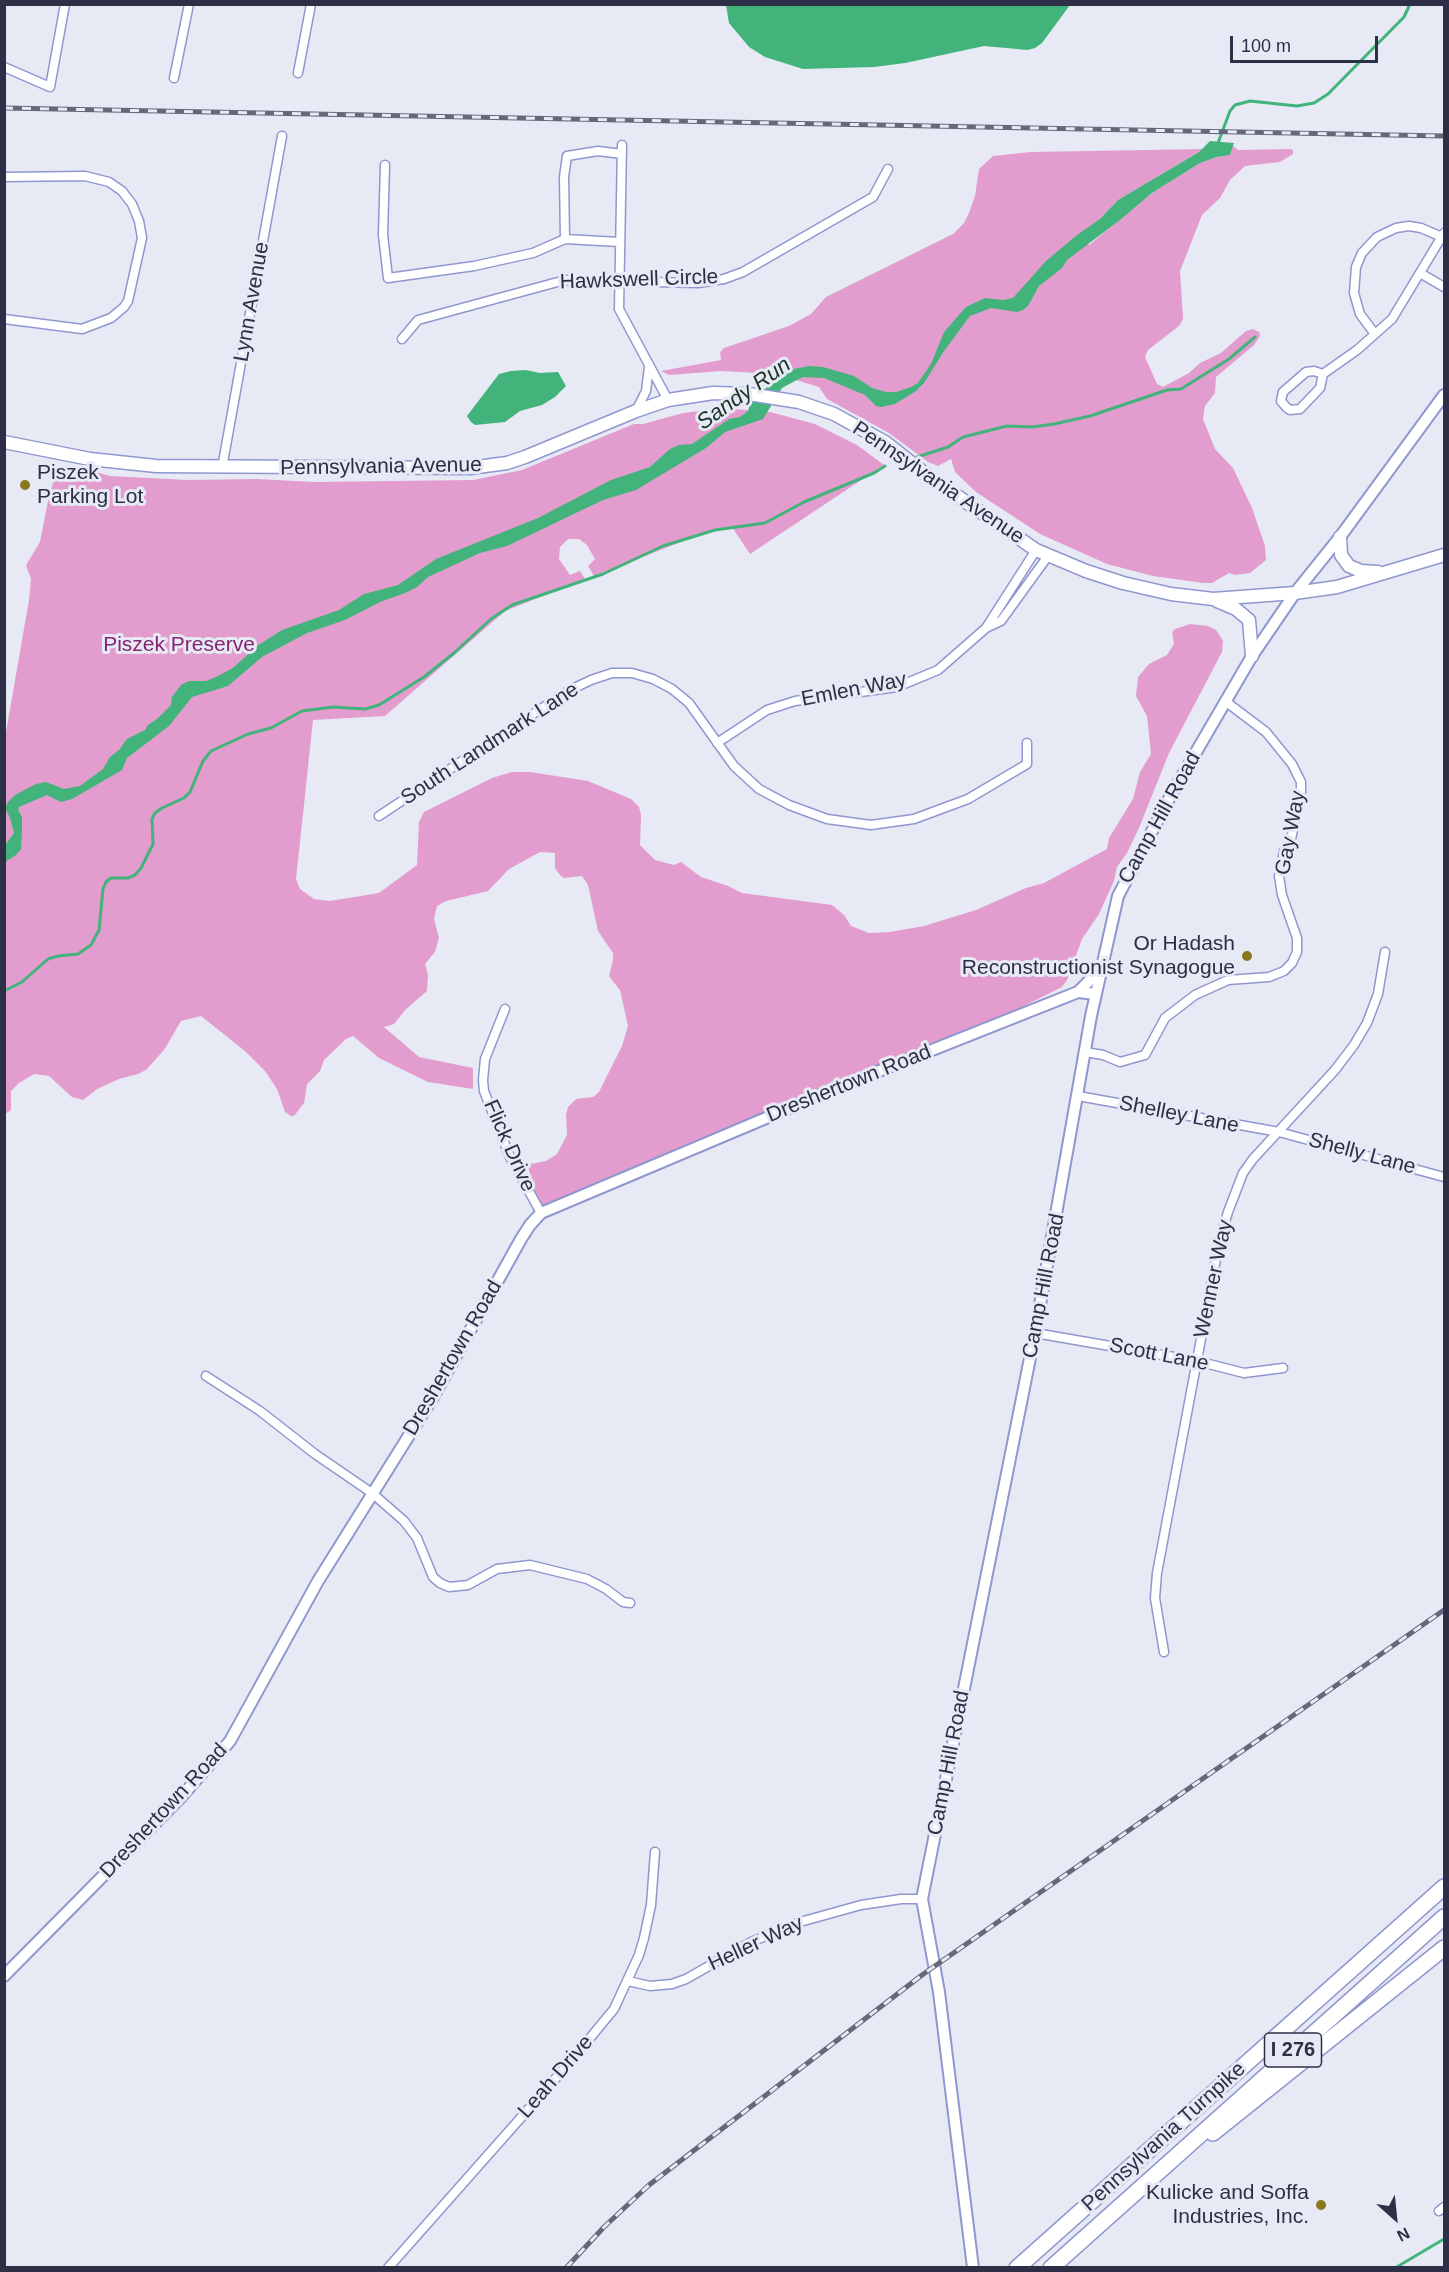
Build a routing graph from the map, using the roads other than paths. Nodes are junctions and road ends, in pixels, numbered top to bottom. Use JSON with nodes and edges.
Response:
{"nodes":[{"id":1,"x":66,"y":4,"type":"edge"},
{"id":2,"x":189,"y":4,"type":"edge"},
{"id":3,"x":311,"y":4,"type":"edge"},
{"id":4,"x":4,"y":67,"type":"edge"},
{"id":5,"x":298,"y":73,"type":"dead end"},
{"id":6,"x":174,"y":78,"type":"dead end"},
{"id":7,"x":282,"y":136,"type":"dead end"},
{"id":8,"x":385,"y":165,"type":"dead end"},
{"id":9,"x":888,"y":168,"type":"dead end"},
{"id":10,"x":4,"y":177,"type":"edge"},
{"id":11,"x":1443,"y":235,"type":"edge"},
{"id":12,"x":565,"y":239,"type":"junction"},
{"id":13,"x":620,"y":242,"type":"junction"},
{"id":14,"x":1420,"y":273,"type":"junction"},
{"id":15,"x":619,"y":281,"type":"junction"},
{"id":16,"x":1444,"y":287,"type":"edge"},
{"id":17,"x":4,"y":319,"type":"edge"},
{"id":18,"x":1375,"y":334,"type":"junction"},
{"id":19,"x":402,"y":339,"type":"dead end"},
{"id":20,"x":649,"y":366,"type":"junction"},
{"id":21,"x":1323,"y":374,"type":"junction"},
{"id":22,"x":1444,"y":395,"type":"edge"},
{"id":23,"x":668,"y":400,"type":"junction"},
{"id":24,"x":636,"y":411,"type":"junction"},
{"id":25,"x":4,"y":442,"type":"edge"},
{"id":26,"x":222,"y":468,"type":"junction"},
{"id":27,"x":1340,"y":537,"type":"junction"},
{"id":28,"x":1042,"y":553,"type":"junction"},
{"id":29,"x":1444,"y":555,"type":"edge"},
{"id":30,"x":1388,"y":573,"type":"junction"},
{"id":31,"x":1295,"y":593,"type":"junction"},
{"id":32,"x":1213,"y":599,"type":"junction"},
{"id":33,"x":1252,"y":656,"type":"junction"},
{"id":34,"x":1225,"y":701,"type":"junction"},
{"id":35,"x":717,"y":743,"type":"junction"},
{"id":36,"x":1027,"y":743,"type":"dead end"},
{"id":37,"x":379,"y":816,"type":"dead end"},
{"id":38,"x":1385,"y":952,"type":"dead end"},
{"id":39,"x":1102,"y":968,"type":"junction"},
{"id":40,"x":1078,"y":992,"type":"junction"},
{"id":41,"x":1096,"y":994,"type":"junction"},
{"id":42,"x":505,"y":1009,"type":"dead end"},
{"id":43,"x":1085,"y":1052,"type":"junction"},
{"id":44,"x":1078,"y":1096,"type":"junction"},
{"id":45,"x":1279,"y":1132,"type":"junction"},
{"id":46,"x":1444,"y":1177,"type":"edge"},
{"id":47,"x":541,"y":1213,"type":"junction"},
{"id":48,"x":1035,"y":1333,"type":"junction"},
{"id":49,"x":1197,"y":1361,"type":"junction"},
{"id":50,"x":1282,"y":1368,"type":"dead end"},
{"id":51,"x":206,"y":1376,"type":"dead end"},
{"id":52,"x":372,"y":1493,"type":"junction"},
{"id":53,"x":630,"y":1603,"type":"dead end"},
{"id":54,"x":1164,"y":1652,"type":"dead end"},
{"id":55,"x":655,"y":1852,"type":"dead end"},
{"id":56,"x":1444,"y":1887,"type":"edge"},
{"id":57,"x":922,"y":1899,"type":"junction"},
{"id":58,"x":1444,"y":1917,"type":"edge"},
{"id":59,"x":1444,"y":1948,"type":"edge"},
{"id":60,"x":4,"y":1976,"type":"edge"},
{"id":61,"x":628,"y":1981,"type":"junction"},
{"id":62,"x":1144,"y":2186,"type":"junction"},
{"id":63,"x":388,"y":2268,"type":"edge"},
{"id":64,"x":973,"y":2268,"type":"edge"},
{"id":65,"x":1017,"y":2268,"type":"edge"},
{"id":66,"x":1051,"y":2268,"type":"edge"}],
"edges":[{"from":1,"to":4,"type":"street"},
{"from":2,"to":6,"type":"street"},
{"from":3,"to":5,"type":"street"},
{"from":7,"to":26,"type":"street","name":"Lynn Avenue"},
{"from":8,"to":12,"type":"street"},
{"from":9,"to":15,"type":"street","name":"Hawkswell Circle"},
{"from":10,"to":17,"type":"street"},
{"from":11,"to":14,"type":"street"},
{"from":11,"to":18,"type":"street"},
{"from":12,"to":13,"type":"street"},
{"from":12,"to":13,"type":"street"},
{"from":13,"to":15,"type":"street"},
{"from":14,"to":16,"type":"street"},
{"from":14,"to":18,"type":"street"},
{"from":15,"to":19,"type":"street","name":"Hawkswell Circle"},
{"from":15,"to":20,"type":"street"},
{"from":18,"to":21,"type":"street"},
{"from":20,"to":23,"type":"street"},
{"from":20,"to":24,"type":"street"},
{"from":21,"to":21,"type":"street"},
{"from":22,"to":27,"type":"street","name":"Camp Hill Road"},
{"from":23,"to":24,"type":"main road","name":"Pennsylvania Avenue"},
{"from":23,"to":28,"type":"main road","name":"Pennsylvania Avenue"},
{"from":24,"to":26,"type":"main road","name":"Pennsylvania Avenue"},
{"from":25,"to":26,"type":"main road","name":"Pennsylvania Avenue"},
{"from":27,"to":30,"type":"main road"},
{"from":27,"to":31,"type":"street","name":"Camp Hill Road"},
{"from":28,"to":32,"type":"main road","name":"Pennsylvania Avenue"},
{"from":28,"to":35,"type":"street","name":"Emlen Way"},
{"from":29,"to":30,"type":"main road","name":"Pennsylvania Avenue"},
{"from":30,"to":31,"type":"main road","name":"Pennsylvania Avenue"},
{"from":31,"to":32,"type":"main road","name":"Pennsylvania Avenue"},
{"from":31,"to":33,"type":"street","name":"Camp Hill Road"},
{"from":32,"to":33,"type":"main road"},
{"from":33,"to":34,"type":"street","name":"Camp Hill Road"},
{"from":34,"to":39,"type":"street","name":"Camp Hill Road"},
{"from":34,"to":43,"type":"street","name":"Gay Way"},
{"from":35,"to":36,"type":"street","name":"South Landmark Lane"},
{"from":35,"to":37,"type":"street","name":"South Landmark Lane"},
{"from":38,"to":45,"type":"street","name":"Wenner Way"},
{"from":39,"to":40,"type":"street"},
{"from":39,"to":41,"type":"street","name":"Camp Hill Road"},
{"from":40,"to":41,"type":"street","name":"Dreshertown Road"},
{"from":40,"to":47,"type":"street","name":"Dreshertown Road"},
{"from":41,"to":43,"type":"street","name":"Camp Hill Road"},
{"from":42,"to":47,"type":"street","name":"Flick Drive"},
{"from":43,"to":44,"type":"street","name":"Camp Hill Road"},
{"from":44,"to":45,"type":"street","name":"Shelley Lane"},
{"from":44,"to":48,"type":"street","name":"Camp Hill Road"},
{"from":45,"to":46,"type":"street","name":"Shelly Lane"},
{"from":45,"to":49,"type":"street","name":"Wenner Way"},
{"from":47,"to":52,"type":"street","name":"Dreshertown Road"},
{"from":48,"to":49,"type":"street","name":"Scott Lane"},
{"from":48,"to":57,"type":"street","name":"Camp Hill Road"},
{"from":49,"to":50,"type":"street","name":"Scott Lane"},
{"from":49,"to":54,"type":"street","name":"Wenner Way"},
{"from":51,"to":52,"type":"street"},
{"from":52,"to":53,"type":"street"},
{"from":52,"to":60,"type":"street","name":"Dreshertown Road"},
{"from":55,"to":61,"type":"street","name":"Leah Drive"},
{"from":56,"to":65,"type":"highway","name":"Pennsylvania Turnpike","number":"I 276"},
{"from":57,"to":61,"type":"street","name":"Heller Way"},
{"from":57,"to":64,"type":"street","name":"Camp Hill Road"},
{"from":58,"to":62,"type":"highway","name":"Pennsylvania Turnpike","number":"I 276"},
{"from":59,"to":62,"type":"highway"},
{"from":61,"to":63,"type":"street","name":"Leah Drive"},
{"from":62,"to":66,"type":"highway","name":"Pennsylvania Turnpike","number":"I 276"}]}
